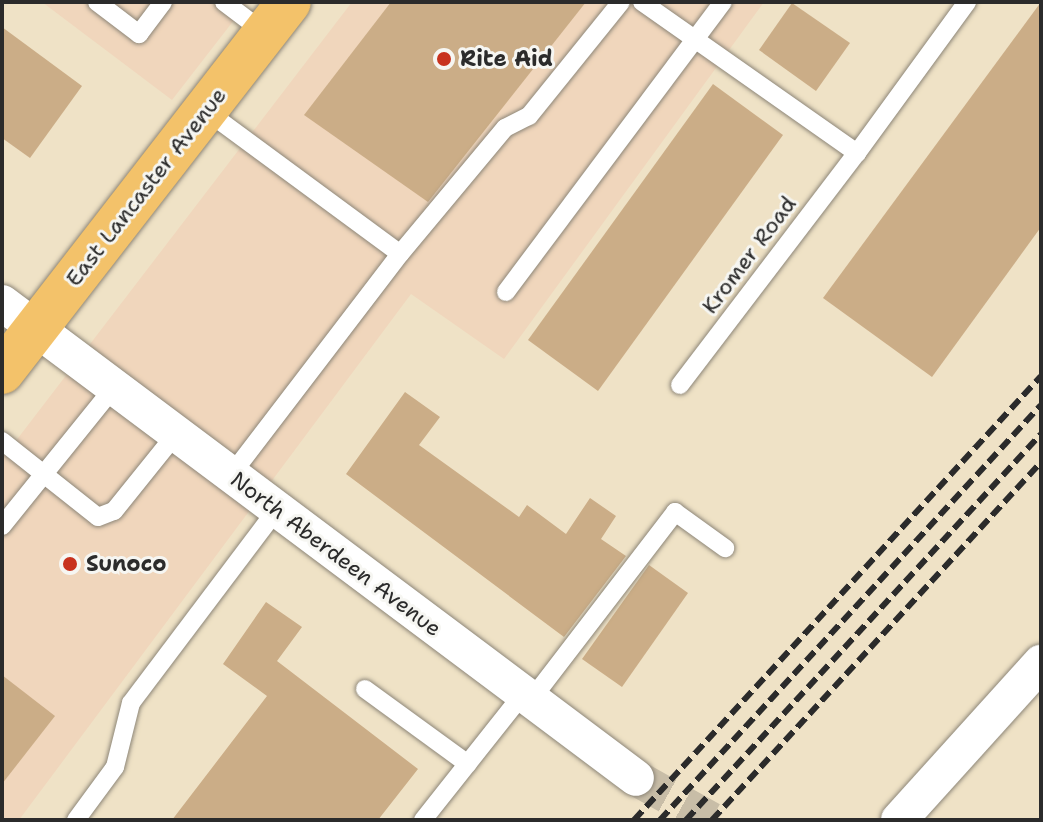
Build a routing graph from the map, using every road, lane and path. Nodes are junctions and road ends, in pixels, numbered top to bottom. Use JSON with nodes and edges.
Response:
{"nodes":[{"id":1,"x":97,"y":2,"type":"edge"},
{"id":2,"x":163,"y":2,"type":"edge"},
{"id":3,"x":224,"y":2,"type":"edge"},
{"id":4,"x":621,"y":2,"type":"edge"},
{"id":5,"x":642,"y":2,"type":"edge"},
{"id":6,"x":723,"y":2,"type":"edge"},
{"id":7,"x":967,"y":2,"type":"edge"},
{"id":8,"x":277,"y":18,"type":"edge"},
{"id":9,"x":698,"y":41,"type":"junction"},
{"id":10,"x":205,"y":110,"type":"junction"},
{"id":11,"x":857,"y":153,"type":"junction"},
{"id":12,"x":400,"y":254,"type":"junction"},
{"id":13,"x":506,"y":292,"type":"dead end"},
{"id":14,"x":2,"y":303,"type":"edge"},
{"id":15,"x":36,"y":329,"type":"junction"},
{"id":16,"x":2,"y":372,"type":"edge"},
{"id":17,"x":680,"y":385,"type":"dead end"},
{"id":18,"x":114,"y":387,"type":"junction"},
{"id":19,"x":176,"y":434,"type":"junction"},
{"id":20,"x":2,"y":441,"type":"edge"},
{"id":21,"x":44,"y":474,"type":"junction"},
{"id":22,"x":231,"y":475,"type":"junction"},
{"id":23,"x":277,"y":509,"type":"junction"},
{"id":24,"x":2,"y":526,"type":"edge"},
{"id":25,"x":725,"y":548,"type":"dead end"},
{"id":26,"x":1041,"y":663,"type":"edge"},
{"id":27,"x":365,"y":689,"type":"dead end"},
{"id":28,"x":527,"y":697,"type":"junction"},
{"id":29,"x":468,"y":764,"type":"junction"},
{"id":30,"x":636,"y":778,"type":"tunnel mouth"},
{"id":31,"x":76,"y":820,"type":"edge"},
{"id":32,"x":423,"y":820,"type":"edge"},
{"id":33,"x":899,"y":820,"type":"edge"}],
"edges":[{"from":1,"to":2,"type":"lane"},
{"from":3,"to":8,"type":"lane"},
{"from":4,"to":12,"type":"lane"},
{"from":5,"to":9,"type":"lane"},
{"from":6,"to":9,"type":"lane"},
{"from":7,"to":11,"type":"lane","name":"Kromer Road"},
{"from":8,"to":10,"type":"highway","name":"East Lancaster Avenue"},
{"from":9,"to":11,"type":"lane"},
{"from":9,"to":13,"type":"lane"},
{"from":10,"to":12,"type":"lane"},
{"from":10,"to":15,"type":"highway","name":"East Lancaster Avenue"},
{"from":11,"to":17,"type":"lane","name":"Kromer Road"},
{"from":12,"to":22,"type":"lane"},
{"from":14,"to":15,"type":"street","name":"North Aberdeen Avenue"},
{"from":15,"to":16,"type":"highway","name":"East Lancaster Avenue"},
{"from":15,"to":18,"type":"street","name":"North Aberdeen Avenue"},
{"from":18,"to":19,"type":"street","name":"North Aberdeen Avenue"},
{"from":18,"to":21,"type":"lane"},
{"from":19,"to":21,"type":"lane"},
{"from":19,"to":22,"type":"street","name":"North Aberdeen Avenue"},
{"from":20,"to":21,"type":"lane"},
{"from":21,"to":24,"type":"lane"},
{"from":22,"to":23,"type":"street","name":"North Aberdeen Avenue"},
{"from":23,"to":28,"type":"street","name":"North Aberdeen Avenue"},
{"from":23,"to":31,"type":"lane"},
{"from":25,"to":28,"type":"lane"},
{"from":26,"to":33,"type":"street"},
{"from":27,"to":29,"type":"lane"},
{"from":28,"to":29,"type":"lane"},
{"from":28,"to":30,"type":"street","name":"North Aberdeen Avenue"},
{"from":29,"to":32,"type":"lane"}]}
